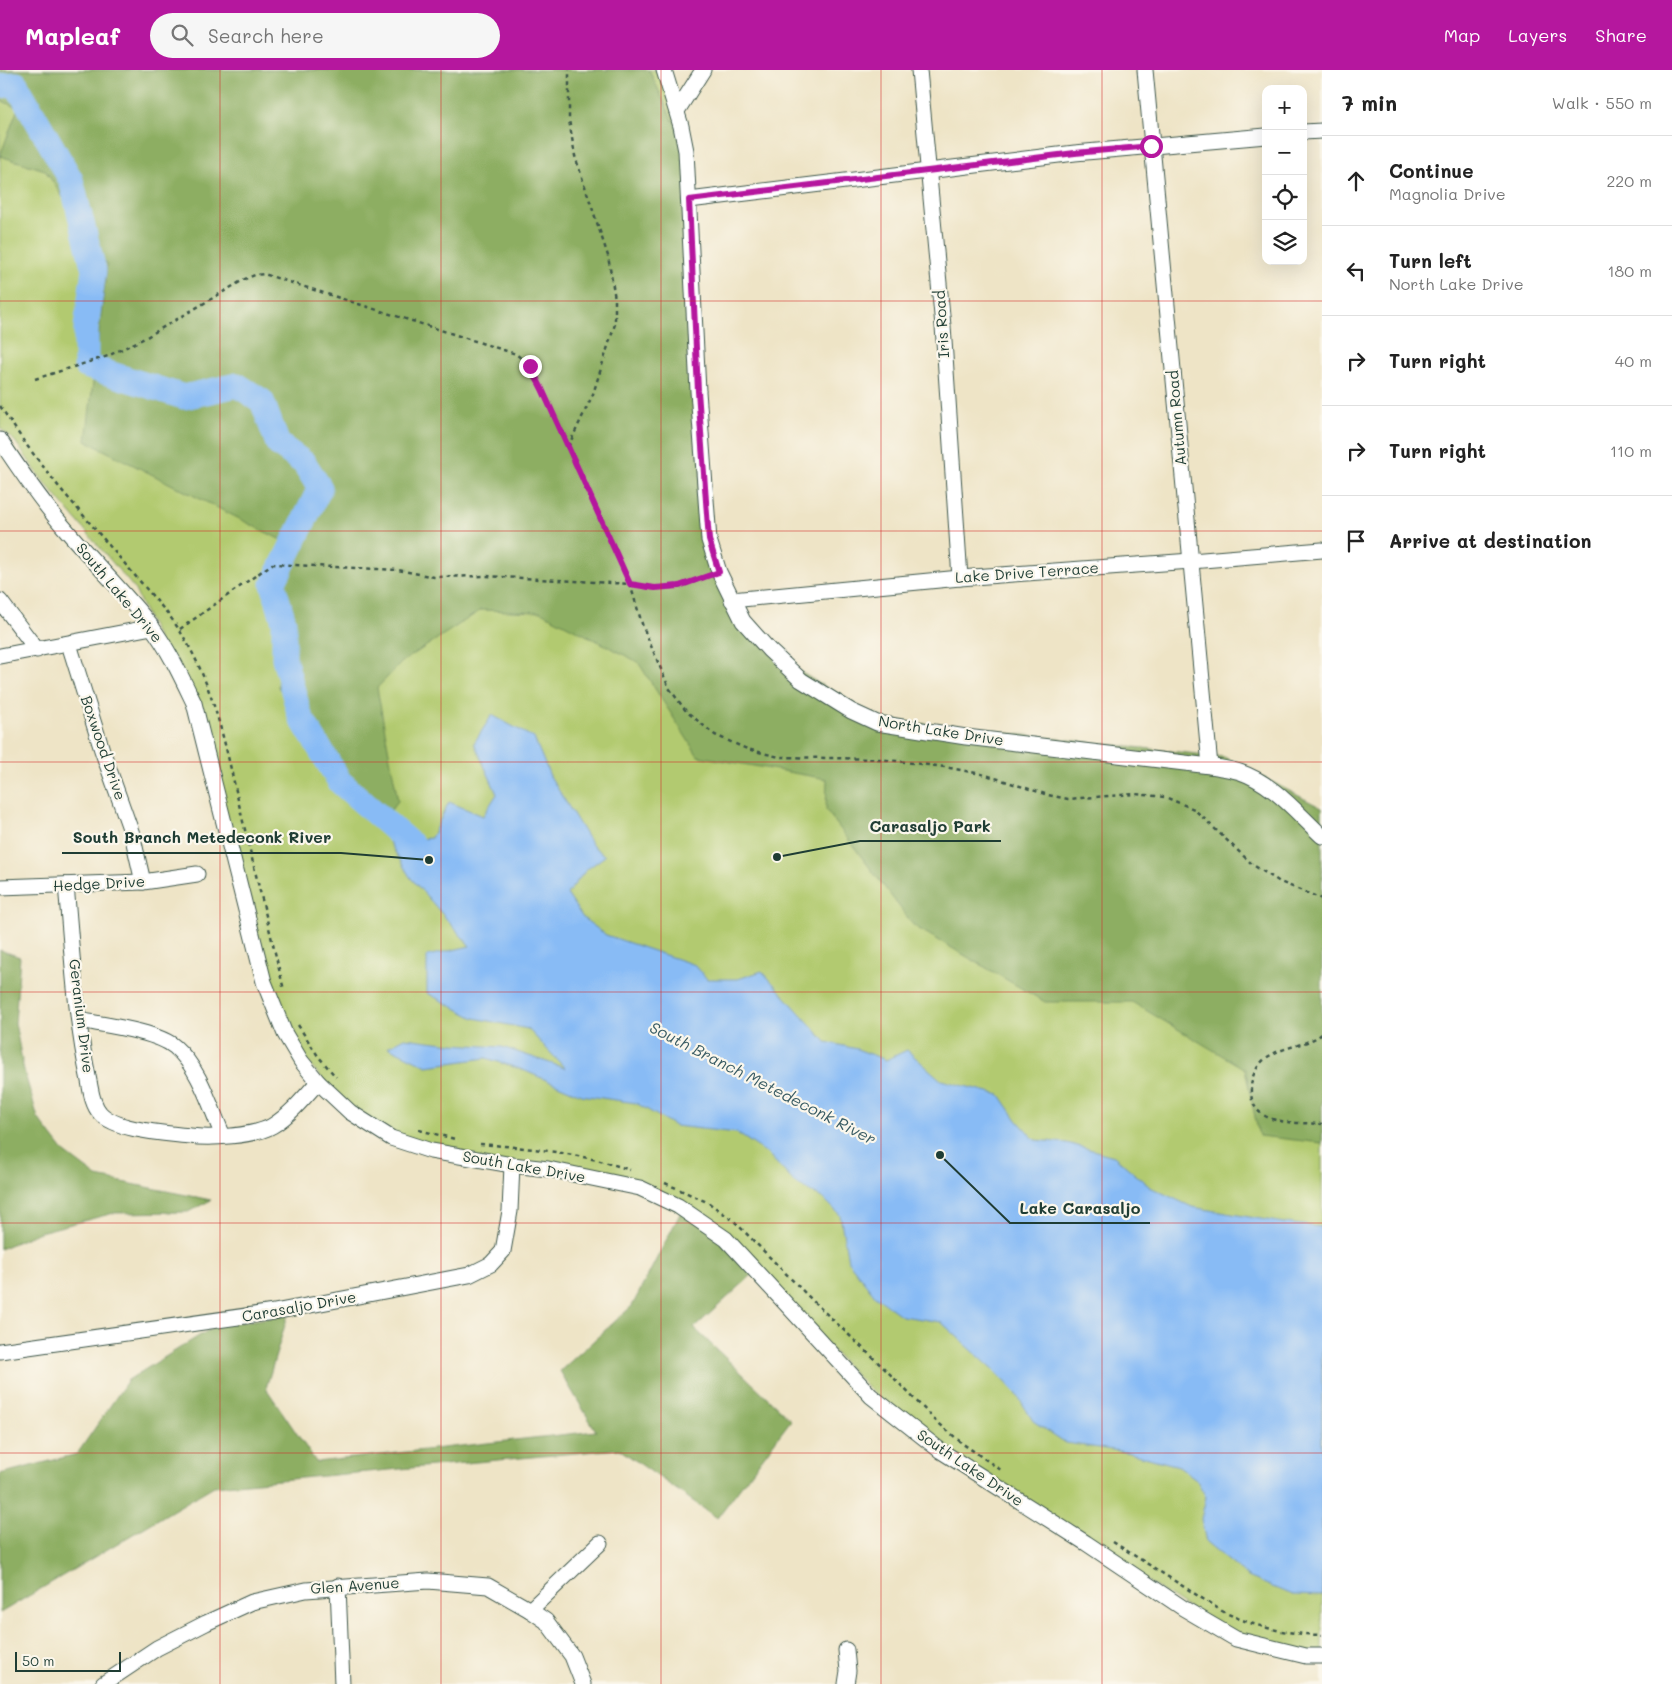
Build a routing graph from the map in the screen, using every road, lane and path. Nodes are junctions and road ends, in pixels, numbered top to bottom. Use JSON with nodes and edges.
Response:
{"nodes":[{"id":1,"x":569,"y":70,"type":"edge"},
{"id":2,"x":664,"y":70,"type":"edge"},
{"id":3,"x":703,"y":70,"type":"edge"},
{"id":4,"x":920,"y":70,"type":"edge"},
{"id":5,"x":1145,"y":70,"type":"edge"},
{"id":6,"x":677,"y":111,"type":"junction"},
{"id":7,"x":1322,"y":131,"type":"edge"},
{"id":8,"x":1307,"y":132,"type":"edge"},
{"id":9,"x":1262,"y":136,"type":"edge"},
{"id":10,"x":1151,"y":146,"type":"junction"},
{"id":11,"x":929,"y":170,"type":"junction"},
{"id":12,"x":689,"y":200,"type":"junction"},
{"id":13,"x":35,"y":380,"type":"dead end"},
{"id":14,"x":0,"y":406,"type":"edge"},
{"id":15,"x":0,"y":440,"type":"edge"},
{"id":16,"x":568,"y":447,"type":"junction"},
{"id":17,"x":1322,"y":550,"type":"edge"},
{"id":18,"x":1191,"y":562,"type":"junction"},
{"id":19,"x":719,"y":572,"type":"junction"},
{"id":20,"x":960,"y":578,"type":"junction"},
{"id":21,"x":630,"y":584,"type":"junction"},
{"id":22,"x":732,"y":600,"type":"junction"},
{"id":23,"x":0,"y":601,"type":"edge"},
{"id":24,"x":152,"y":628,"type":"junction"},
{"id":25,"x":180,"y":629,"type":"junction"},
{"id":26,"x":69,"y":644,"type":"junction"},
{"id":27,"x":37,"y":650,"type":"junction"},
{"id":28,"x":0,"y":658,"type":"edge"},
{"id":29,"x":1210,"y":766,"type":"junction"},
{"id":30,"x":1322,"y":836,"type":"edge"},
{"id":31,"x":197,"y":874,"type":"dead end"},
{"id":32,"x":143,"y":882,"type":"junction"},
{"id":33,"x":66,"y":885,"type":"junction"},
{"id":34,"x":0,"y":887,"type":"edge"},
{"id":35,"x":1322,"y":899,"type":"edge"},
{"id":36,"x":285,"y":993,"type":"dead end"},
{"id":37,"x":294,"y":1018,"type":"dead end"},
{"id":38,"x":79,"y":1020,"type":"junction"},
{"id":39,"x":1322,"y":1034,"type":"edge"},
{"id":40,"x":318,"y":1082,"type":"junction"},
{"id":41,"x":340,"y":1082,"type":"dead end"},
{"id":42,"x":1322,"y":1124,"type":"edge"},
{"id":43,"x":416,"y":1129,"type":"dead end"},
{"id":44,"x":222,"y":1136,"type":"junction"},
{"id":45,"x":461,"y":1140,"type":"dead end"},
{"id":46,"x":479,"y":1143,"type":"dead end"},
{"id":47,"x":512,"y":1165,"type":"junction"},
{"id":48,"x":631,"y":1170,"type":"dead end"},
{"id":49,"x":658,"y":1180,"type":"dead end"},
{"id":50,"x":0,"y":1351,"type":"edge"},
{"id":51,"x":1007,"y":1474,"type":"dead end"},
{"id":52,"x":1106,"y":1538,"type":"dead end"},
{"id":53,"x":600,"y":1543,"type":"dead end"},
{"id":54,"x":338,"y":1586,"type":"junction"},
{"id":55,"x":530,"y":1610,"type":"junction"},
{"id":56,"x":1322,"y":1635,"type":"edge"},
{"id":57,"x":846,"y":1650,"type":"dead end"},
{"id":58,"x":1322,"y":1656,"type":"edge"},
{"id":59,"x":104,"y":1684,"type":"edge"},
{"id":60,"x":342,"y":1684,"type":"edge"},
{"id":61,"x":583,"y":1684,"type":"edge"},
{"id":62,"x":846,"y":1684,"type":"edge"}],
"edges":[{"from":1,"to":16,"type":"path"},
{"from":2,"to":6,"type":"street","name":"North Lake Drive"},
{"from":3,"to":6,"type":"street"},
{"from":4,"to":11,"type":"street","name":"Iris Road"},
{"from":5,"to":10,"type":"street","name":"Autumn Road"},
{"from":6,"to":12,"type":"street","name":"North Lake Drive"},
{"from":7,"to":8,"type":"street"},
{"from":9,"to":10,"type":"street"},
{"from":10,"to":11,"type":"street"},
{"from":10,"to":18,"type":"street","name":"Autumn Road"},
{"from":11,"to":12,"type":"street"},
{"from":11,"to":20,"type":"street","name":"Iris Road"},
{"from":12,"to":19,"type":"street","name":"North Lake Drive"},
{"from":13,"to":16,"type":"path"},
{"from":14,"to":25,"type":"path"},
{"from":15,"to":24,"type":"street","name":"South Lake Drive"},
{"from":16,"to":21,"type":"path"},
{"from":17,"to":18,"type":"street","name":"Lake Drive Terrace"},
{"from":18,"to":20,"type":"street","name":"Lake Drive Terrace"},
{"from":18,"to":29,"type":"street","name":"Autumn Road"},
{"from":19,"to":21,"type":"path"},
{"from":19,"to":22,"type":"street","name":"North Lake Drive"},
{"from":20,"to":22,"type":"street","name":"Lake Drive Terrace"},
{"from":21,"to":25,"type":"path"},
{"from":21,"to":35,"type":"path"},
{"from":22,"to":29,"type":"street","name":"North Lake Drive"},
{"from":23,"to":27,"type":"street"},
{"from":24,"to":26,"type":"street"},
{"from":24,"to":40,"type":"street","name":"South Lake Drive"},
{"from":25,"to":36,"type":"path"},
{"from":26,"to":27,"type":"street"},
{"from":26,"to":32,"type":"street","name":"Boxwood Drive"},
{"from":27,"to":28,"type":"street"},
{"from":29,"to":30,"type":"street","name":"North Lake Drive"},
{"from":31,"to":32,"type":"street","name":"Hedge Drive"},
{"from":32,"to":33,"type":"street","name":"Hedge Drive"},
{"from":33,"to":34,"type":"street","name":"Hedge Drive"},
{"from":33,"to":38,"type":"street","name":"Geranium Drive"},
{"from":37,"to":41,"type":"path"},
{"from":38,"to":44,"type":"street"},
{"from":38,"to":44,"type":"street","name":"Geranium Drive"},
{"from":39,"to":42,"type":"path"},
{"from":40,"to":44,"type":"street","name":"Geranium Drive"},
{"from":40,"to":47,"type":"street","name":"South Lake Drive"},
{"from":43,"to":45,"type":"path"},
{"from":46,"to":48,"type":"path"},
{"from":47,"to":50,"type":"street","name":"Carasaljo Drive"},
{"from":47,"to":58,"type":"street","name":"South Lake Drive"},
{"from":49,"to":51,"type":"path"},
{"from":52,"to":56,"type":"path"},
{"from":53,"to":55,"type":"street"},
{"from":54,"to":55,"type":"street","name":"Glen Avenue"},
{"from":54,"to":59,"type":"street","name":"Glen Avenue"},
{"from":54,"to":60,"type":"street"},
{"from":55,"to":61,"type":"street","name":"Glen Avenue"},
{"from":57,"to":62,"type":"street"}]}
